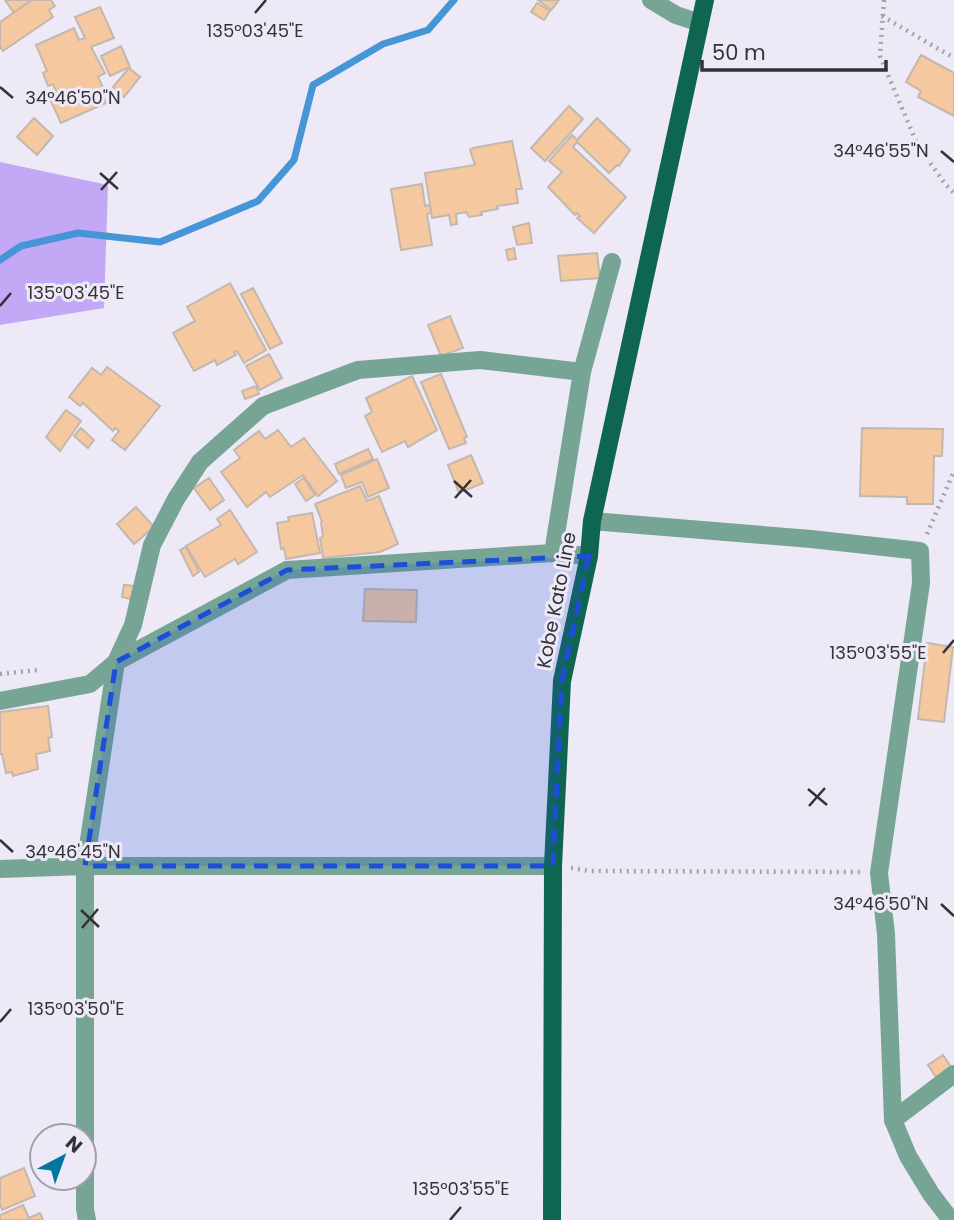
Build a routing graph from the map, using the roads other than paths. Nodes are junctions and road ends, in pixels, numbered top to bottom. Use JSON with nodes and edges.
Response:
{"nodes":[{"id":1,"x":651,"y":0,"type":"edge"},
{"id":2,"x":705,"y":0,"type":"edge"},
{"id":3,"x":700,"y":23,"type":"junction"},
{"id":4,"x":612,"y":262,"type":"dead end"},
{"id":5,"x":582,"y":372,"type":"junction"},
{"id":6,"x":592,"y":521,"type":"junction"},
{"id":7,"x":553,"y":553,"type":"junction"},
{"id":8,"x":589,"y":556,"type":"junction"},
{"id":9,"x":116,"y":662,"type":"junction"},
{"id":10,"x":0,"y":701,"type":"edge"},
{"id":11,"x":85,"y":866,"type":"junction"},
{"id":12,"x":553,"y":866,"type":"junction"},
{"id":13,"x":0,"y":869,"type":"edge"},
{"id":14,"x":954,"y":1074,"type":"edge"},
{"id":15,"x":893,"y":1120,"type":"junction"},
{"id":16,"x":87,"y":1220,"type":"edge"},
{"id":17,"x":552,"y":1220,"type":"edge"},
{"id":18,"x":951,"y":1220,"type":"edge"}],
"edges":[{"from":1,"to":3,"type":"street"},
{"from":2,"to":3,"type":"main road","name":"Kobe Kato Line"},
{"from":3,"to":6,"type":"main road","name":"Kobe Kato Line"},
{"from":4,"to":5,"type":"street"},
{"from":5,"to":7,"type":"street"},
{"from":5,"to":9,"type":"street"},
{"from":6,"to":8,"type":"main road","name":"Kobe Kato Line"},
{"from":6,"to":15,"type":"street"},
{"from":7,"to":8,"type":"street"},
{"from":7,"to":9,"type":"street"},
{"from":8,"to":12,"type":"main road","name":"Kobe Kato Line"},
{"from":9,"to":10,"type":"street"},
{"from":9,"to":11,"type":"street"},
{"from":11,"to":12,"type":"street"},
{"from":11,"to":13,"type":"street"},
{"from":11,"to":16,"type":"street"},
{"from":12,"to":17,"type":"main road","name":"Kobe Kato Line"},
{"from":14,"to":15,"type":"street"},
{"from":15,"to":18,"type":"street"}]}
